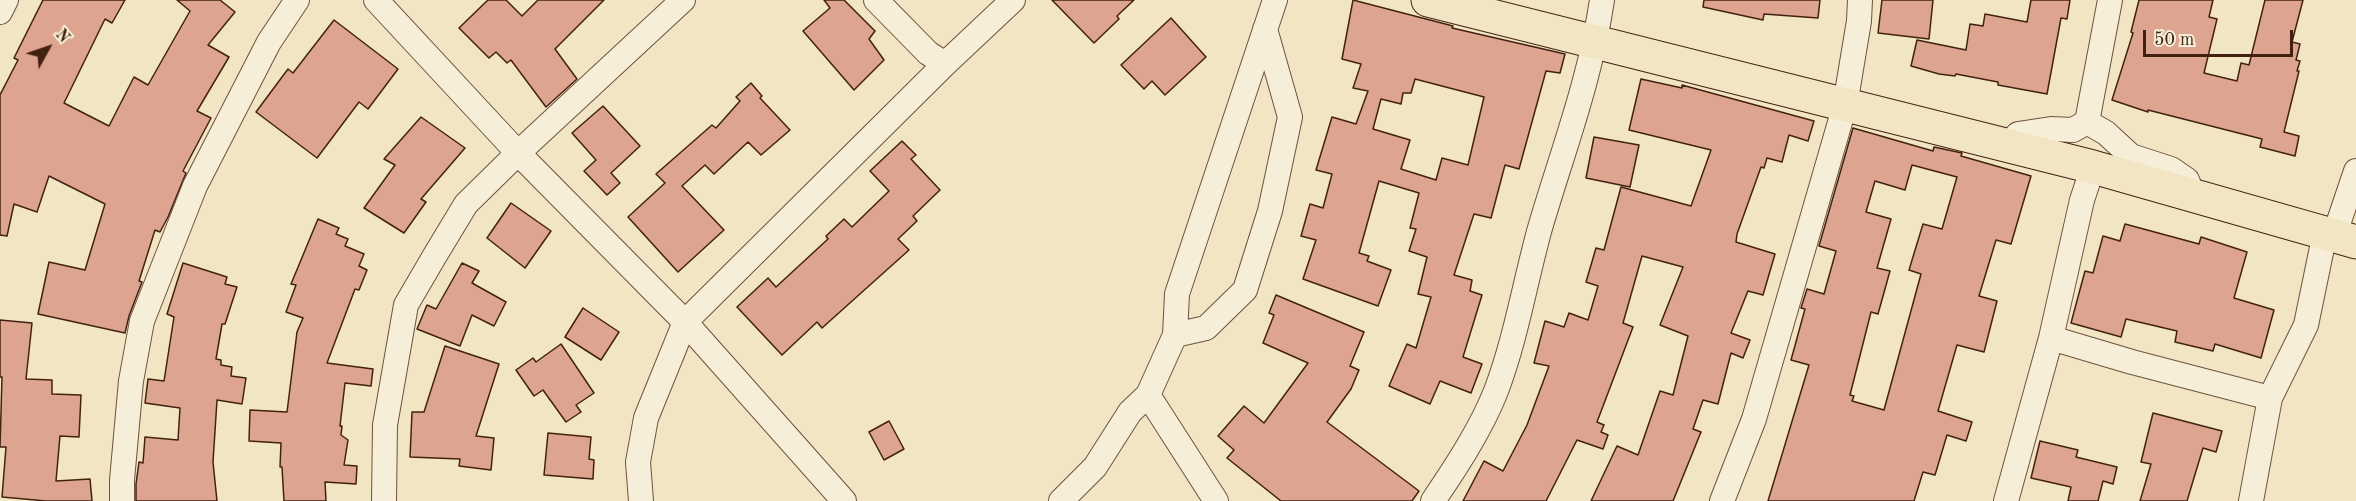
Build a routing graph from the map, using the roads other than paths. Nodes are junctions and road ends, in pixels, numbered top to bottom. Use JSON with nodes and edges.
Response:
{"nodes":[{"id":1,"x":6,"y":0,"type":"edge"},
{"id":2,"x":297,"y":0,"type":"edge"},
{"id":3,"x":376,"y":0,"type":"edge"},
{"id":4,"x":683,"y":0,"type":"edge"},
{"id":5,"x":876,"y":0,"type":"edge"},
{"id":6,"x":1013,"y":0,"type":"edge"},
{"id":7,"x":1275,"y":0,"type":"edge"},
{"id":8,"x":1428,"y":0,"type":"edge"},
{"id":9,"x":1602,"y":0,"type":"edge"},
{"id":10,"x":1860,"y":0,"type":"edge"},
{"id":11,"x":2110,"y":0,"type":"edge"},
{"id":12,"x":0,"y":12,"type":"edge"},
{"id":13,"x":1265,"y":29,"type":"junction"},
{"id":14,"x":1596,"y":41,"type":"junction"},
{"id":15,"x":945,"y":64,"type":"junction"},
{"id":16,"x":1845,"y":105,"type":"junction"},
{"id":17,"x":2087,"y":122,"type":"junction"},
{"id":18,"x":2008,"y":146,"type":"junction"},
{"id":19,"x":518,"y":153,"type":"junction"},
{"id":20,"x":2093,"y":167,"type":"junction"},
{"id":21,"x":2356,"y":171,"type":"edge"},
{"id":22,"x":2193,"y":195,"type":"junction"},
{"id":23,"x":2339,"y":237,"type":"edge"},
{"id":24,"x":685,"y":322,"type":"junction"},
{"id":25,"x":1175,"y":334,"type":"junction"},
{"id":26,"x":2051,"y":338,"type":"junction"},
{"id":27,"x":1148,"y":395,"type":"junction"},
{"id":28,"x":2270,"y":398,"type":"junction"},
{"id":29,"x":122,"y":501,"type":"edge"},
{"id":30,"x":384,"y":501,"type":"edge"},
{"id":31,"x":641,"y":501,"type":"edge"},
{"id":32,"x":844,"y":501,"type":"edge"},
{"id":33,"x":1061,"y":501,"type":"edge"},
{"id":34,"x":1216,"y":501,"type":"edge"},
{"id":35,"x":1432,"y":501,"type":"edge"},
{"id":36,"x":1722,"y":501,"type":"edge"},
{"id":37,"x":2006,"y":501,"type":"edge"},
{"id":38,"x":2251,"y":501,"type":"edge"}],
"edges":[{"from":1,"to":12,"type":"street"},
{"from":2,"to":29,"type":"street"},
{"from":3,"to":19,"type":"street"},
{"from":4,"to":19,"type":"street"},
{"from":5,"to":15,"type":"street"},
{"from":6,"to":15,"type":"street"},
{"from":7,"to":13,"type":"street"},
{"from":8,"to":14,"type":"main road"},
{"from":9,"to":14,"type":"street"},
{"from":10,"to":16,"type":"street"},
{"from":11,"to":17,"type":"street"},
{"from":13,"to":25,"type":"street"},
{"from":13,"to":25,"type":"street"},
{"from":14,"to":16,"type":"main road"},
{"from":14,"to":35,"type":"street"},
{"from":15,"to":24,"type":"street"},
{"from":16,"to":18,"type":"main road"},
{"from":16,"to":36,"type":"street"},
{"from":17,"to":18,"type":"street"},
{"from":17,"to":22,"type":"street"},
{"from":18,"to":20,"type":"main road"},
{"from":19,"to":24,"type":"street"},
{"from":19,"to":30,"type":"street"},
{"from":20,"to":22,"type":"main road"},
{"from":20,"to":26,"type":"street"},
{"from":21,"to":23,"type":"street"},
{"from":22,"to":23,"type":"main road"},
{"from":23,"to":28,"type":"street"},
{"from":24,"to":31,"type":"street"},
{"from":24,"to":32,"type":"street"},
{"from":25,"to":27,"type":"street"},
{"from":26,"to":28,"type":"street"},
{"from":26,"to":37,"type":"street"},
{"from":27,"to":33,"type":"street"},
{"from":27,"to":34,"type":"street"},
{"from":28,"to":38,"type":"street"}]}
